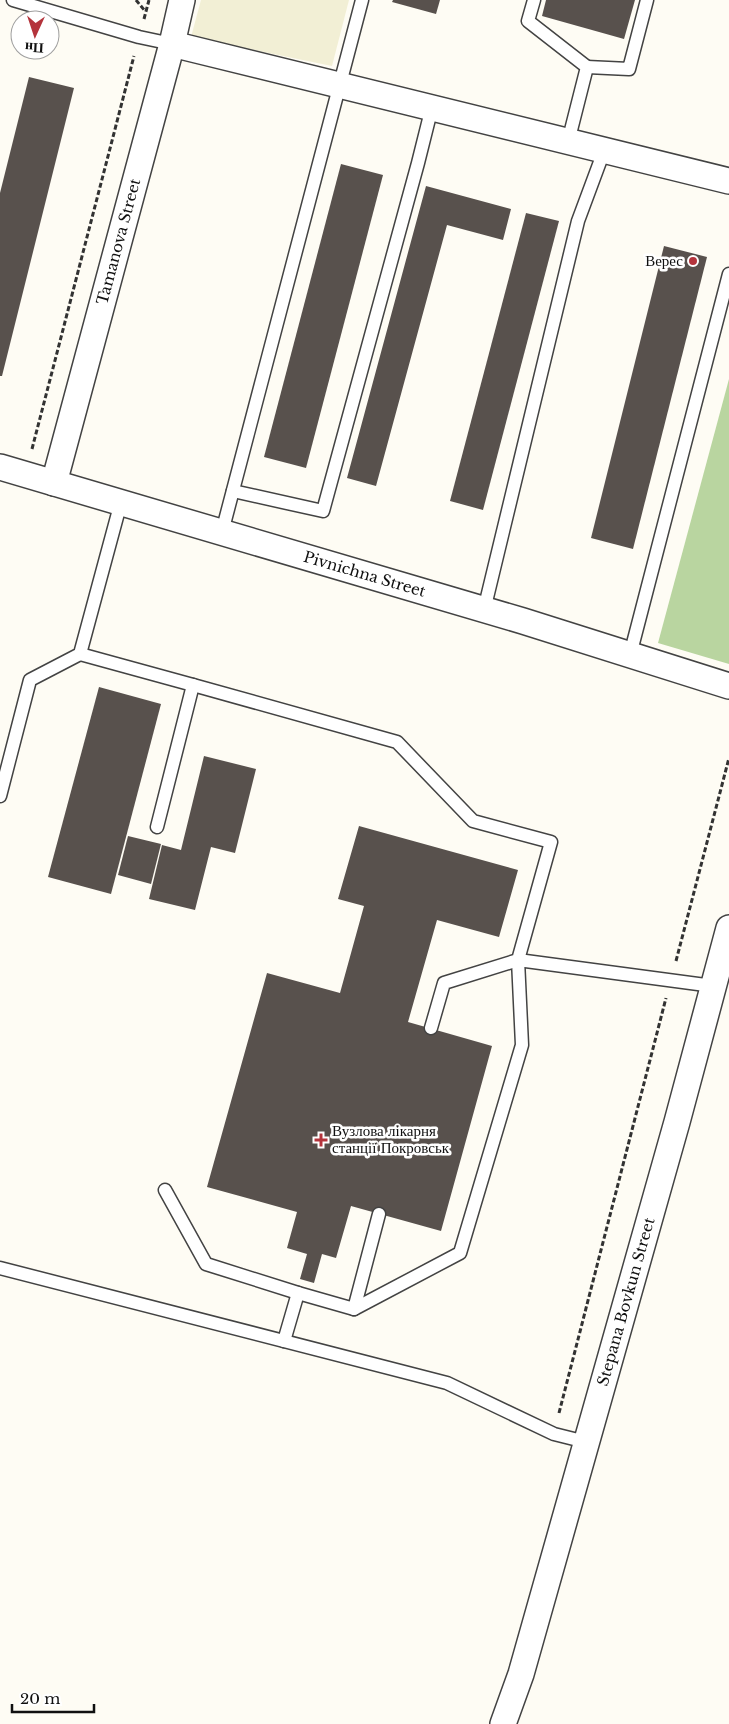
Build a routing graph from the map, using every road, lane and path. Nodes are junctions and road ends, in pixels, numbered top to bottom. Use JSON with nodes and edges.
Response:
{"nodes":[{"id":1,"x":13,"y":0,"type":"edge"},
{"id":2,"x":136,"y":0,"type":"edge"},
{"id":3,"x":149,"y":0,"type":"edge"},
{"id":4,"x":182,"y":0,"type":"edge"},
{"id":5,"x":362,"y":0,"type":"edge"},
{"id":6,"x":534,"y":0,"type":"edge"},
{"id":7,"x":648,"y":0,"type":"edge"},
{"id":8,"x":146,"y":12,"type":"junction"},
{"id":9,"x":139,"y":37,"type":"junction"},
{"id":10,"x":172,"y":44,"type":"junction"},
{"id":11,"x":587,"y":67,"type":"junction"},
{"id":12,"x":339,"y":86,"type":"junction"},
{"id":13,"x":432,"y":107,"type":"junction"},
{"id":14,"x":568,"y":142,"type":"junction"},
{"id":15,"x":604,"y":151,"type":"junction"},
{"id":16,"x":729,"y":181,"type":"edge"},
{"id":17,"x":729,"y":274,"type":"edge"},
{"id":18,"x":0,"y":467,"type":"edge"},
{"id":19,"x":25,"y":474,"type":"junction"},
{"id":20,"x":54,"y":483,"type":"junction"},
{"id":21,"x":233,"y":491,"type":"junction"},
{"id":22,"x":121,"y":502,"type":"junction"},
{"id":23,"x":222,"y":532,"type":"junction"},
{"id":24,"x":484,"y":610,"type":"junction"},
{"id":25,"x":80,"y":654,"type":"junction"},
{"id":26,"x":630,"y":655,"type":"junction"},
{"id":27,"x":193,"y":685,"type":"junction"},
{"id":28,"x":729,"y":686,"type":"edge"},
{"id":29,"x":729,"y":758,"type":"edge"},
{"id":30,"x":0,"y":796,"type":"edge"},
{"id":31,"x":157,"y":827,"type":"dead end"},
{"id":32,"x":729,"y":928,"type":"edge"},
{"id":33,"x":518,"y":960,"type":"junction"},
{"id":34,"x":671,"y":980,"type":"junction"},
{"id":35,"x":713,"y":986,"type":"junction"},
{"id":36,"x":431,"y":1028,"type":"dead end"},
{"id":37,"x":165,"y":1190,"type":"dead end"},
{"id":38,"x":379,"y":1214,"type":"dead end"},
{"id":39,"x":0,"y":1268,"type":"edge"},
{"id":40,"x":298,"y":1293,"type":"junction"},
{"id":41,"x":354,"y":1309,"type":"junction"},
{"id":42,"x":284,"y":1341,"type":"junction"},
{"id":43,"x":554,"y":1434,"type":"junction"},
{"id":44,"x":586,"y":1442,"type":"junction"},
{"id":45,"x":503,"y":1724,"type":"edge"}],
"edges":[{"from":1,"to":9,"type":"lane"},
{"from":2,"to":8,"type":"path"},
{"from":3,"to":8,"type":"path"},
{"from":4,"to":10,"type":"street","name":"Tamanova Street"},
{"from":5,"to":12,"type":"lane"},
{"from":6,"to":11,"type":"lane"},
{"from":7,"to":11,"type":"lane"},
{"from":8,"to":9,"type":"path"},
{"from":9,"to":10,"type":"lane"},
{"from":9,"to":19,"type":"path"},
{"from":10,"to":12,"type":"street"},
{"from":10,"to":20,"type":"street","name":"Tamanova Street"},
{"from":11,"to":14,"type":"lane"},
{"from":12,"to":13,"type":"street"},
{"from":12,"to":21,"type":"lane"},
{"from":13,"to":14,"type":"street"},
{"from":13,"to":21,"type":"lane"},
{"from":14,"to":15,"type":"street"},
{"from":15,"to":16,"type":"street"},
{"from":15,"to":24,"type":"lane"},
{"from":17,"to":26,"type":"lane"},
{"from":18,"to":19,"type":"street","name":"Pivnichna Street"},
{"from":19,"to":20,"type":"street","name":"Pivnichna Street"},
{"from":20,"to":22,"type":"street","name":"Pivnichna Street"},
{"from":21,"to":23,"type":"lane"},
{"from":22,"to":23,"type":"street","name":"Pivnichna Street"},
{"from":22,"to":25,"type":"lane"},
{"from":23,"to":24,"type":"street","name":"Pivnichna Street"},
{"from":24,"to":26,"type":"street","name":"Pivnichna Street"},
{"from":25,"to":27,"type":"lane"},
{"from":25,"to":30,"type":"lane"},
{"from":26,"to":28,"type":"street","name":"Pivnichna Street"},
{"from":27,"to":31,"type":"lane"},
{"from":27,"to":33,"type":"lane"},
{"from":29,"to":34,"type":"path"},
{"from":32,"to":35,"type":"street","name":"Stepana Bovkun Street"},
{"from":33,"to":34,"type":"lane"},
{"from":33,"to":36,"type":"lane"},
{"from":33,"to":41,"type":"lane"},
{"from":34,"to":35,"type":"lane"},
{"from":34,"to":43,"type":"path"},
{"from":35,"to":44,"type":"street","name":"Stepana Bovkun Street"},
{"from":37,"to":40,"type":"lane"},
{"from":38,"to":41,"type":"lane"},
{"from":39,"to":42,"type":"lane"},
{"from":40,"to":41,"type":"lane"},
{"from":40,"to":42,"type":"lane"},
{"from":42,"to":43,"type":"lane"},
{"from":43,"to":44,"type":"lane"},
{"from":44,"to":45,"type":"street","name":"Stepana Bovkun Street"}]}
